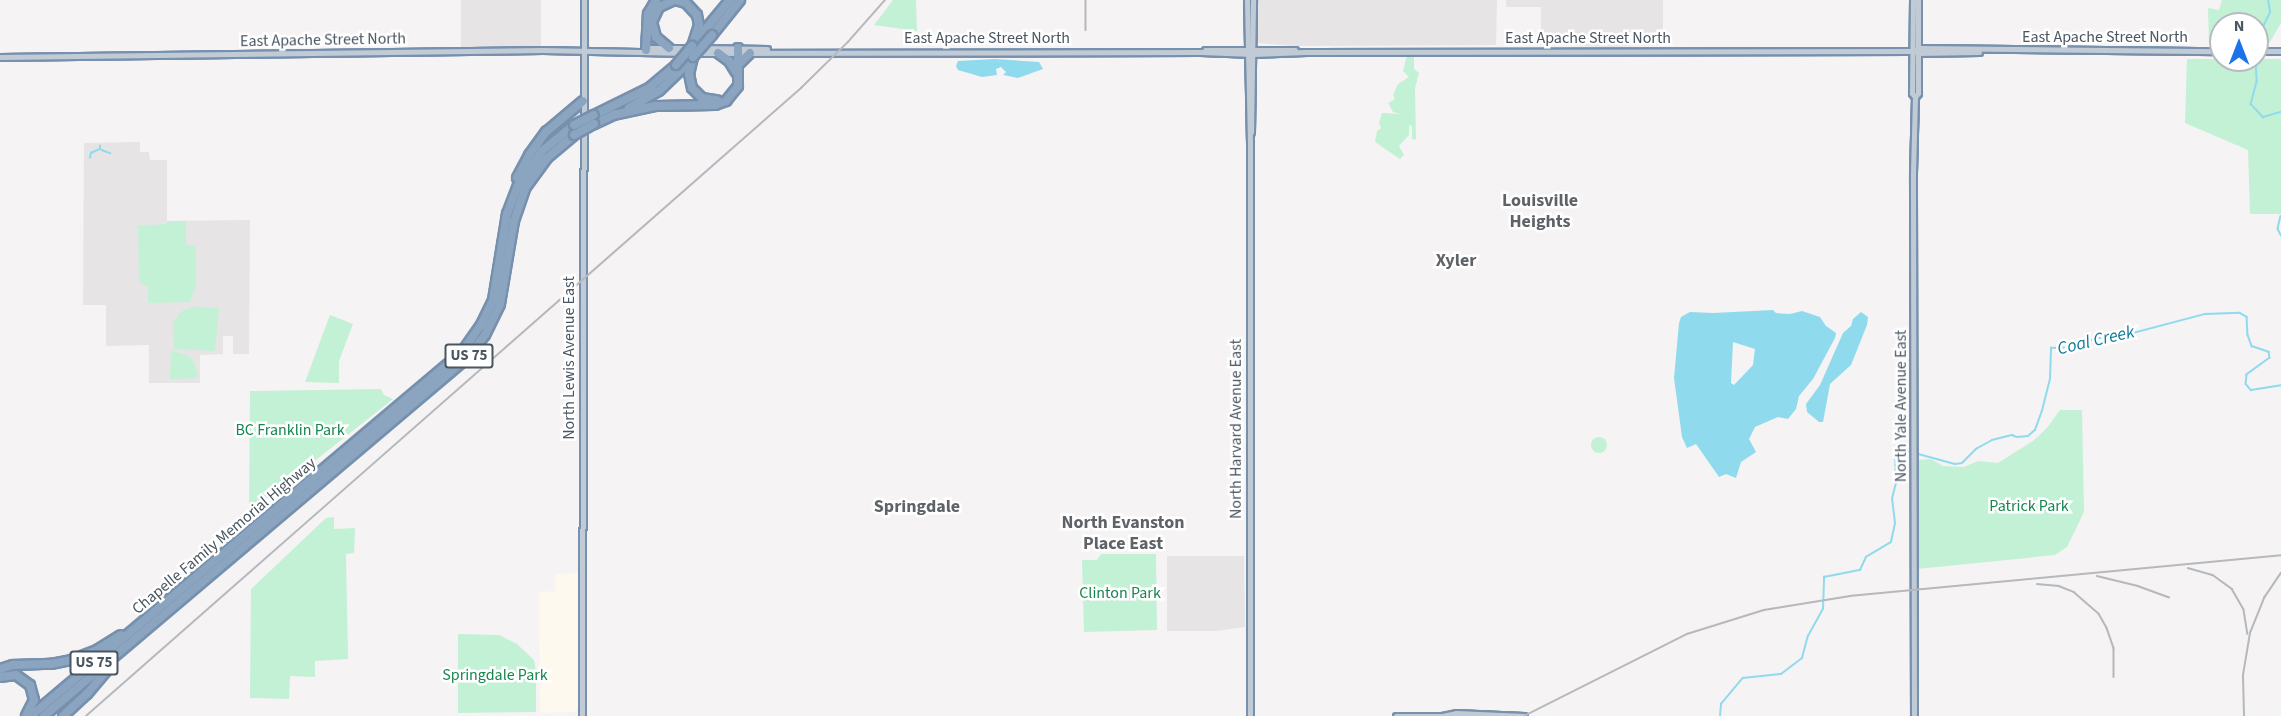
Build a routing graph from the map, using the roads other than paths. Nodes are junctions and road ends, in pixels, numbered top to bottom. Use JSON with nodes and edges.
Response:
{"nodes":[{"id":1,"x":584,"y":0,"type":"edge"},
{"id":2,"x":656,"y":0,"type":"edge"},
{"id":3,"x":674,"y":0,"type":"edge"},
{"id":4,"x":730,"y":0,"type":"edge"},
{"id":5,"x":740,"y":0,"type":"edge"},
{"id":6,"x":1247,"y":0,"type":"edge"},
{"id":7,"x":1252,"y":0,"type":"edge"},
{"id":8,"x":1913,"y":0,"type":"edge"},
{"id":9,"x":1918,"y":0,"type":"edge"},
{"id":10,"x":698,"y":35,"type":"junction"},
{"id":11,"x":669,"y":48,"type":"junction"},
{"id":12,"x":584,"y":50,"type":"junction"},
{"id":13,"x":646,"y":50,"type":"junction"},
{"id":14,"x":738,"y":51,"type":"junction"},
{"id":15,"x":774,"y":51,"type":"junction"},
{"id":16,"x":1916,"y":51,"type":"junction"},
{"id":17,"x":2209,"y":51,"type":"edge"},
{"id":18,"x":1250,"y":52,"type":"junction"},
{"id":19,"x":717,"y":53,"type":"junction"},
{"id":20,"x":750,"y":53,"type":"junction"},
{"id":21,"x":0,"y":57,"type":"edge"},
{"id":22,"x":688,"y":66,"type":"junction"},
{"id":23,"x":737,"y":68,"type":"junction"},
{"id":24,"x":584,"y":101,"type":"junction"},
{"id":25,"x":613,"y":115,"type":"junction"},
{"id":26,"x":594,"y":119,"type":"junction"},
{"id":27,"x":503,"y":241,"type":"junction"},
{"id":28,"x":154,"y":612,"type":"junction"},
{"id":29,"x":138,"y":637,"type":"junction"},
{"id":30,"x":0,"y":669,"type":"edge"},
{"id":31,"x":0,"y":677,"type":"edge"},
{"id":32,"x":71,"y":713,"type":"edge"},
{"id":33,"x":26,"y":716,"type":"edge"},
{"id":34,"x":31,"y":716,"type":"edge"},
{"id":35,"x":44,"y":716,"type":"edge"},
{"id":36,"x":63,"y":716,"type":"edge"},
{"id":37,"x":582,"y":716,"type":"edge"},
{"id":38,"x":1250,"y":716,"type":"edge"},
{"id":39,"x":1396,"y":716,"type":"edge"},
{"id":40,"x":1442,"y":716,"type":"edge"},
{"id":41,"x":1524,"y":716,"type":"edge"},
{"id":42,"x":1914,"y":716,"type":"edge"}],
"edges":[{"from":1,"to":12,"type":"main road","name":"North Lewis Avenue East"},
{"from":2,"to":13,"type":"highway"},
{"from":3,"to":10,"type":"highway"},
{"from":3,"to":11,"type":"highway"},
{"from":4,"to":10,"type":"highway","name":"Chapelle Family Memorial Highway","number":"US 75"},
{"from":5,"to":22,"type":"highway","name":"Chapelle Family Memorial Highway","number":"US 75","bridge":true},
{"from":6,"to":18,"type":"main road","name":"North Harvard Avenue East"},
{"from":7,"to":18,"type":"main road","name":"North Harvard Avenue East"},
{"from":8,"to":16,"type":"main road","name":"North Yale Avenue East"},
{"from":9,"to":16,"type":"main road","name":"North Yale Avenue East"},
{"from":10,"to":26,"type":"highway","name":"Chapelle Family Memorial Highway","number":"US 75","bridge":true},
{"from":11,"to":13,"type":"main road","name":"East Apache Street North"},
{"from":11,"to":14,"type":"main road","name":"East Apache Street North"},
{"from":12,"to":13,"type":"main road","name":"East Apache Street North"},
{"from":12,"to":21,"type":"main road","name":"East Apache Street North"},
{"from":12,"to":24,"type":"main road","name":"North Lewis Avenue East"},
{"from":13,"to":19,"type":"main road","name":"East Apache Street North"},
{"from":14,"to":15,"type":"main road","name":"East Apache Street North"},
{"from":14,"to":19,"type":"main road","name":"East Apache Street North"},
{"from":14,"to":20,"type":"main road","name":"East Apache Street North"},
{"from":14,"to":23,"type":"highway"},
{"from":15,"to":18,"type":"main road","name":"East Apache Street North"},
{"from":15,"to":20,"type":"main road","name":"East Apache Street North"},
{"from":16,"to":17,"type":"main road","name":"East Apache Street North"},
{"from":16,"to":18,"type":"main road","name":"East Apache Street North"},
{"from":16,"to":42,"type":"main road","name":"North Yale Avenue East"},
{"from":18,"to":38,"type":"main road","name":"North Harvard Avenue East"},
{"from":19,"to":23,"type":"highway"},
{"from":20,"to":23,"type":"highway"},
{"from":22,"to":23,"type":"highway"},
{"from":22,"to":25,"type":"highway","name":"Chapelle Family Memorial Highway","number":"US 75"},
{"from":23,"to":25,"type":"highway"},
{"from":24,"to":27,"type":"highway"},
{"from":24,"to":37,"type":"main road","name":"North Lewis Avenue East"},
{"from":25,"to":26,"type":"highway","name":"Chapelle Family Memorial Highway","number":"US 75"},
{"from":26,"to":27,"type":"highway","name":"Chapelle Family Memorial Highway","number":"US 75","bridge":true},
{"from":26,"to":29,"type":"highway","name":"Chapelle Family Memorial Highway","number":"US 75","bridge":true},
{"from":27,"to":28,"type":"highway","name":"Chapelle Family Memorial Highway","number":"US 75"},
{"from":28,"to":30,"type":"highway"},
{"from":28,"to":34,"type":"highway","name":"Chapelle Family Memorial Highway","number":"US 75"},
{"from":29,"to":32,"type":"highway"},
{"from":29,"to":35,"type":"highway","name":"Chapelle Family Memorial Highway","number":"US 75"},
{"from":31,"to":33,"type":"highway"},
{"from":32,"to":36,"type":"highway"},
{"from":39,"to":40,"type":"main road"},
{"from":40,"to":41,"type":"main road"}]}
